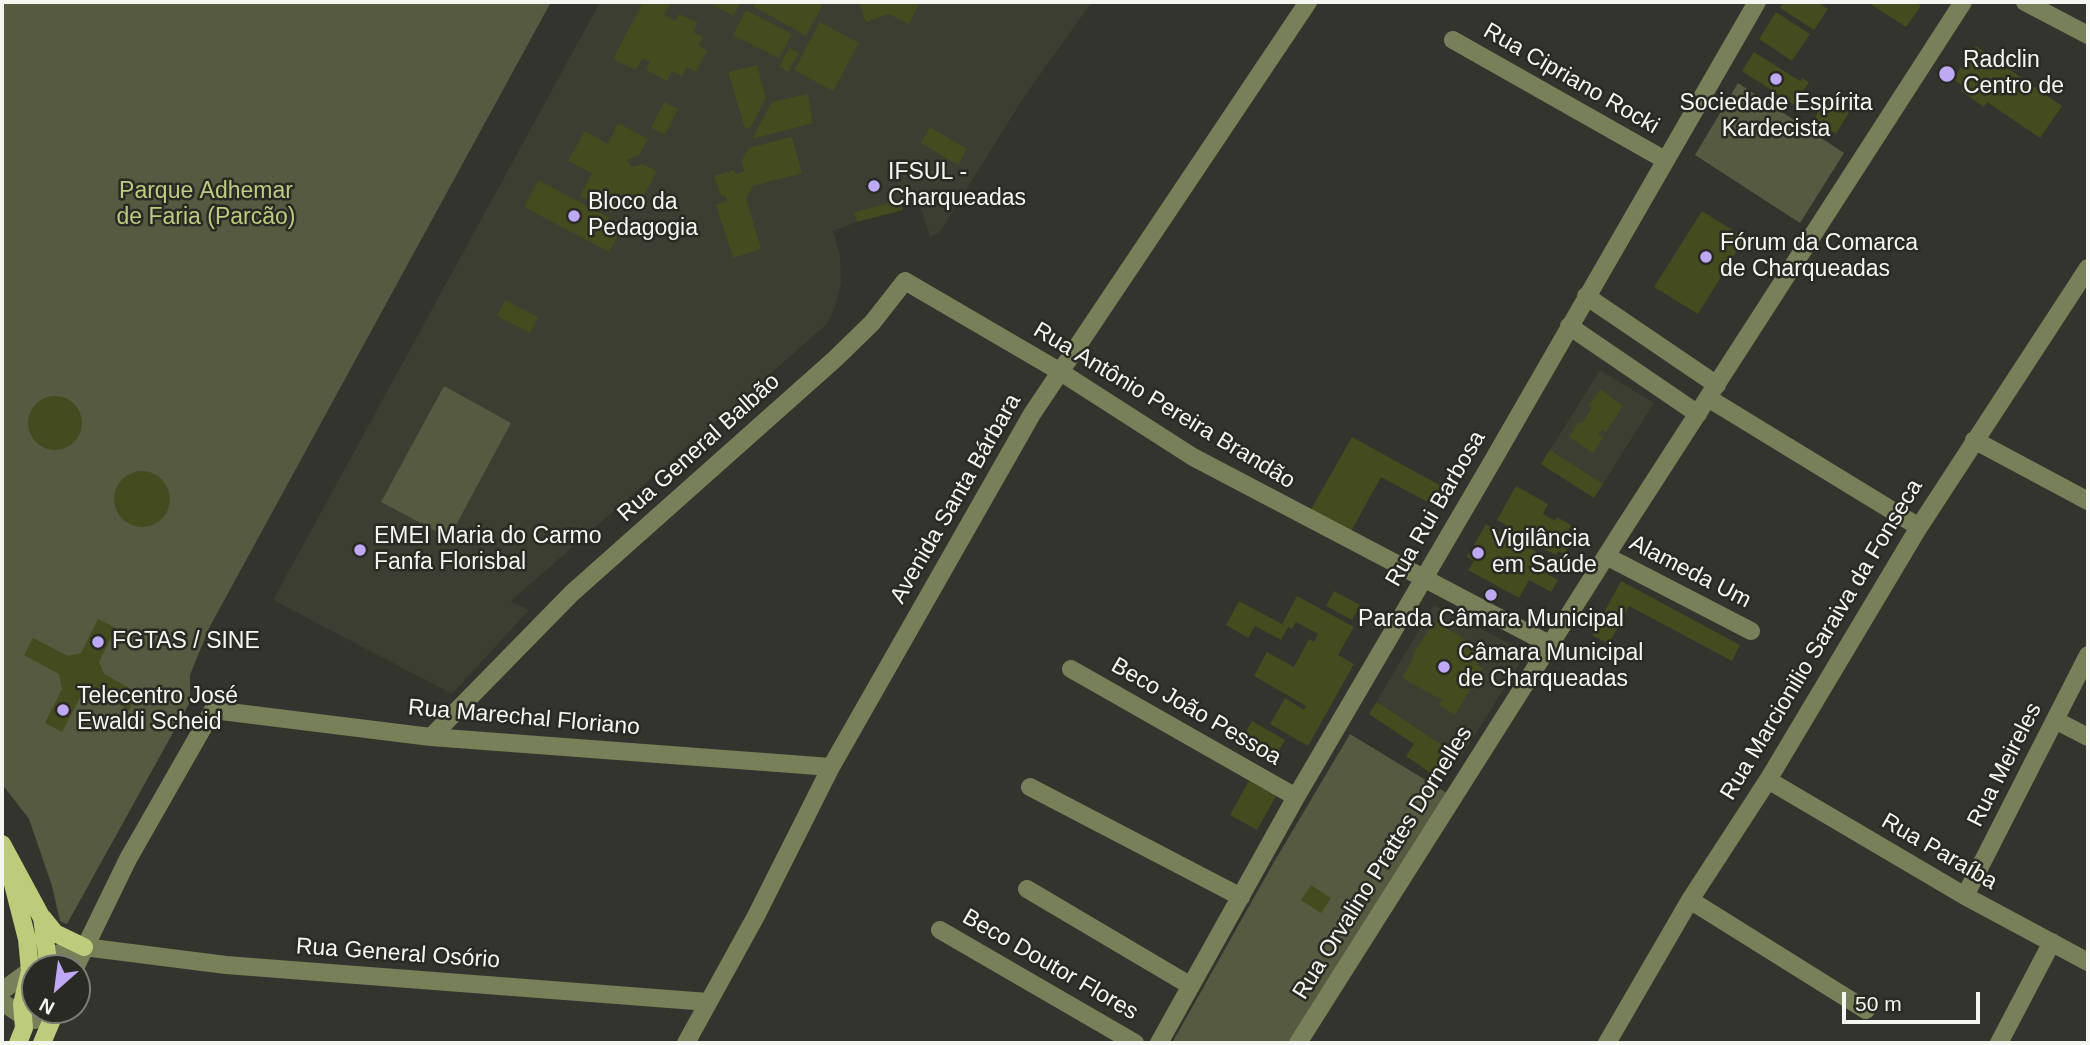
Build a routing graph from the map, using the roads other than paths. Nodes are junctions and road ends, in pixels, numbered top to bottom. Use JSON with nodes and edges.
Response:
{"nodes":[{"id":1,"x":1308,"y":2,"type":"edge"},
{"id":2,"x":1757,"y":2,"type":"edge"},
{"id":3,"x":1963,"y":2,"type":"edge"},
{"id":4,"x":2025,"y":2,"type":"edge"},
{"id":5,"x":2088,"y":35,"type":"edge"},
{"id":6,"x":1453,"y":40,"type":"dead end"},
{"id":7,"x":1665,"y":160,"type":"junction"},
{"id":8,"x":2088,"y":268,"type":"edge"},
{"id":9,"x":905,"y":281,"type":"joint"},
{"id":10,"x":1586,"y":296,"type":"junction"},
{"id":11,"x":1569,"y":326,"type":"junction"},
{"id":12,"x":1059,"y":371,"type":"junction"},
{"id":13,"x":1713,"y":391,"type":"junction"},
{"id":14,"x":1698,"y":414,"type":"junction"},
{"id":15,"x":1974,"y":440,"type":"junction"},
{"id":16,"x":2088,"y":501,"type":"edge"},
{"id":17,"x":1919,"y":527,"type":"junction"},
{"id":18,"x":1606,"y":556,"type":"junction"},
{"id":19,"x":1424,"y":578,"type":"junction"},
{"id":20,"x":1751,"y":631,"type":"dead end"},
{"id":21,"x":1550,"y":645,"type":"junction"},
{"id":22,"x":2088,"y":655,"type":"edge"},
{"id":23,"x":1071,"y":669,"type":"dead end"},
{"id":24,"x":2055,"y":720,"type":"junction"},
{"id":25,"x":431,"y":737,"type":"junction"},
{"id":26,"x":2088,"y":737,"type":"edge"},
{"id":27,"x":831,"y":767,"type":"junction"},
{"id":28,"x":1768,"y":780,"type":"junction"},
{"id":29,"x":1030,"y":787,"type":"dead end"},
{"id":30,"x":1296,"y":797,"type":"junction"},
{"id":31,"x":2,"y":844,"type":"edge"},
{"id":32,"x":11,"y":861,"type":"junction"},
{"id":33,"x":1027,"y":889,"type":"dead end"},
{"id":34,"x":1965,"y":896,"type":"junction"},
{"id":35,"x":1241,"y":897,"type":"junction"},
{"id":36,"x":1690,"y":900,"type":"junction"},
{"id":37,"x":42,"y":918,"type":"junction"},
{"id":38,"x":940,"y":930,"type":"dead end"},
{"id":39,"x":2052,"y":942,"type":"junction"},
{"id":40,"x":84,"y":947,"type":"junction"},
{"id":41,"x":28,"y":954,"type":"edge"},
{"id":42,"x":47,"y":954,"type":"edge"},
{"id":43,"x":62,"y":954,"type":"edge"},
{"id":44,"x":81,"y":954,"type":"edge"},
{"id":45,"x":2088,"y":962,"type":"edge"},
{"id":46,"x":21,"y":977,"type":"edge"},
{"id":47,"x":1191,"y":986,"type":"junction"},
{"id":48,"x":2,"y":989,"type":"edge"},
{"id":49,"x":2,"y":1002,"type":"edge"},
{"id":50,"x":708,"y":1002,"type":"junction"},
{"id":51,"x":1866,"y":1010,"type":"dead end"},
{"id":52,"x":21,"y":1015,"type":"edge"},
{"id":53,"x":24,"y":1024,"type":"edge"},
{"id":54,"x":51,"y":1024,"type":"edge"},
{"id":55,"x":18,"y":1043,"type":"edge"},
{"id":56,"x":42,"y":1043,"type":"edge"},
{"id":57,"x":686,"y":1043,"type":"edge"},
{"id":58,"x":1135,"y":1043,"type":"edge"},
{"id":59,"x":1159,"y":1043,"type":"edge"},
{"id":60,"x":1298,"y":1043,"type":"edge"},
{"id":61,"x":1607,"y":1043,"type":"edge"},
{"id":62,"x":1999,"y":1043,"type":"edge"}],
"edges":[{"from":1,"to":12,"type":"street","name":"Avenida Santa Bárbara"},
{"from":2,"to":7,"type":"street","name":"Rua Rui Barbosa"},
{"from":3,"to":13,"type":"street","name":"Rua Orvalino Prattes Dornelles"},
{"from":4,"to":5,"type":"street"},
{"from":6,"to":7,"type":"street","name":"Rua Cipriano Rocki"},
{"from":7,"to":10,"type":"street","name":"Rua Rui Barbosa"},
{"from":8,"to":15,"type":"street","name":"Rua Marcionilio Saraiva da Fonseca"},
{"from":9,"to":12,"type":"street","name":"Rua Antônio Pereira Brandão"},
{"from":9,"to":25,"type":"street","name":"Rua General Balbão"},
{"from":10,"to":11,"type":"street","name":"Rua Rui Barbosa"},
{"from":10,"to":13,"type":"street"},
{"from":11,"to":14,"type":"street"},
{"from":11,"to":19,"type":"street","name":"Rua Rui Barbosa"},
{"from":12,"to":19,"type":"street","name":"Rua Antônio Pereira Brandão"},
{"from":12,"to":27,"type":"street","name":"Avenida Santa Bárbara"},
{"from":13,"to":14,"type":"street","name":"Rua Orvalino Prattes Dornelles"},
{"from":13,"to":17,"type":"street"},
{"from":14,"to":18,"type":"street","name":"Rua Orvalino Prattes Dornelles"},
{"from":15,"to":16,"type":"street"},
{"from":15,"to":17,"type":"street","name":"Rua Marcionilio Saraiva da Fonseca"},
{"from":17,"to":28,"type":"street","name":"Rua Marcionilio Saraiva da Fonseca"},
{"from":18,"to":20,"type":"street","name":"Alameda Um"},
{"from":18,"to":21,"type":"street","name":"Rua Orvalino Prattes Dornelles"},
{"from":19,"to":21,"type":"street","name":"Rua Antônio Pereira Brandão"},
{"from":19,"to":30,"type":"street","name":"Rua Rui Barbosa"},
{"from":21,"to":60,"type":"street","name":"Rua Orvalino Prattes Dornelles"},
{"from":22,"to":24,"type":"street","name":"Rua Meireles"},
{"from":23,"to":30,"type":"street","name":"Beco João Pessoa"},
{"from":24,"to":26,"type":"street"},
{"from":24,"to":34,"type":"street","name":"Rua Meireles"},
{"from":25,"to":27,"type":"street","name":"Rua Marechal Floriano"},
{"from":25,"to":40,"type":"street","name":"Rua Marechal Floriano"},
{"from":27,"to":50,"type":"street","name":"Avenida Santa Bárbara"},
{"from":28,"to":34,"type":"street","name":"Rua Paraíba"},
{"from":28,"to":36,"type":"street","name":"Rua Marcionilio Saraiva da Fonseca"},
{"from":29,"to":35,"type":"street"},
{"from":30,"to":35,"type":"street","name":"Rua Rui Barbosa"},
{"from":31,"to":32,"type":"main road"},
{"from":32,"to":37,"type":"main road"},
{"from":32,"to":41,"type":"main road"},
{"from":33,"to":47,"type":"street"},
{"from":34,"to":39,"type":"street","name":"Rua Paraíba"},
{"from":35,"to":47,"type":"street","name":"Rua Rui Barbosa"},
{"from":36,"to":51,"type":"street"},
{"from":36,"to":61,"type":"street","name":"Rua Marcionilio Saraiva da Fonseca"},
{"from":37,"to":40,"type":"main road"},
{"from":37,"to":42,"type":"main road"},
{"from":38,"to":58,"type":"street","name":"Beco Doutor Flores"},
{"from":39,"to":45,"type":"street","name":"Rua Paraíba"},
{"from":39,"to":62,"type":"street"},
{"from":40,"to":43,"type":"street"},
{"from":40,"to":44,"type":"street"},
{"from":40,"to":50,"type":"street","name":"Rua General Osório"},
{"from":46,"to":48,"type":"street"},
{"from":47,"to":59,"type":"street","name":"Rua Rui Barbosa"},
{"from":49,"to":52,"type":"street"},
{"from":50,"to":57,"type":"street","name":"Avenida Santa Bárbara"},
{"from":53,"to":55,"type":"main road"},
{"from":54,"to":56,"type":"main road"}]}
